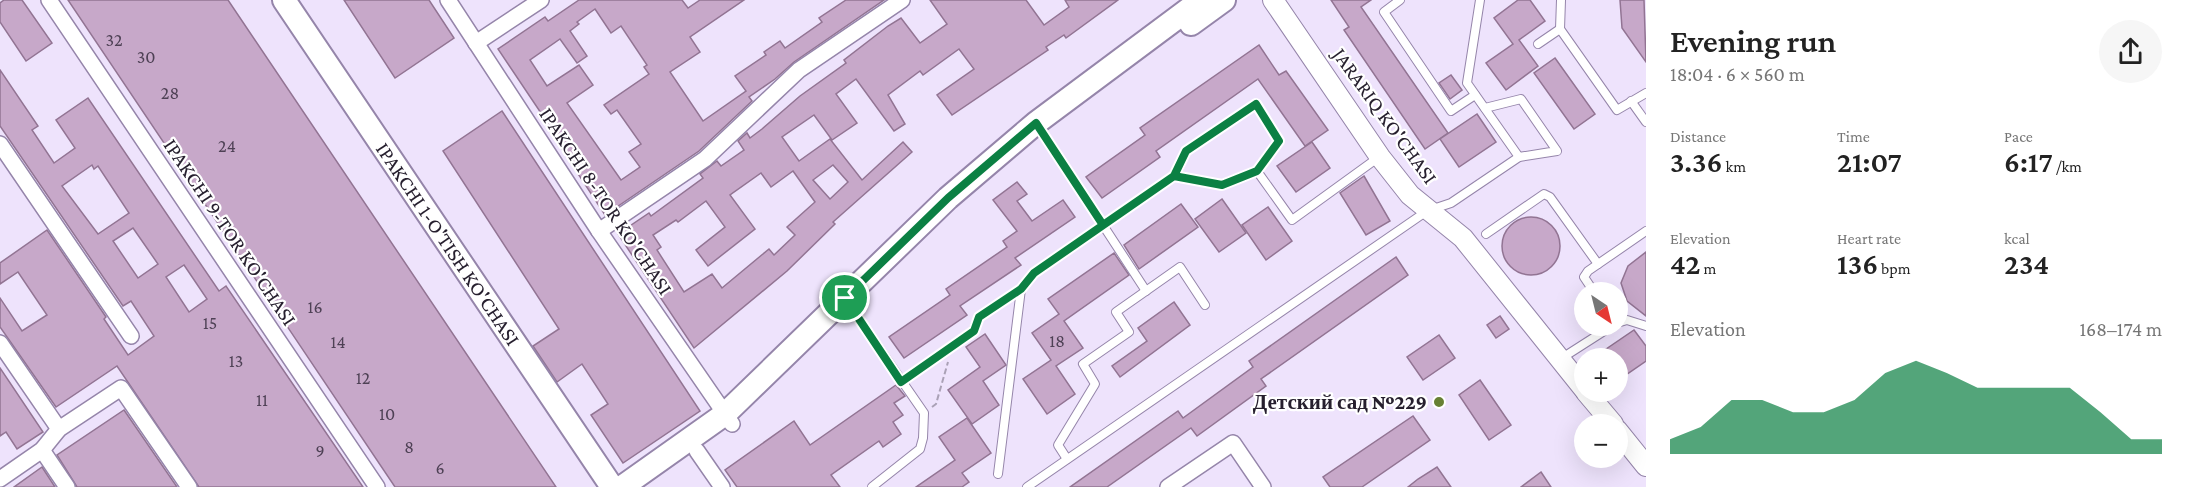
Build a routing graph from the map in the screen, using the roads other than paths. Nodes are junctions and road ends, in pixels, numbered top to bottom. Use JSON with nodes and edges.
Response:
{"nodes":[{"id":1,"x":49,"y":0,"type":"edge"},
{"id":2,"x":268,"y":0,"type":"edge"},
{"id":3,"x":284,"y":0,"type":"edge"},
{"id":4,"x":448,"y":0,"type":"edge"},
{"id":5,"x":541,"y":0,"type":"edge"},
{"id":6,"x":902,"y":0,"type":"edge"},
{"id":7,"x":1201,"y":0,"type":"edge"},
{"id":8,"x":1224,"y":0,"type":"edge"},
{"id":9,"x":1274,"y":0,"type":"edge"},
{"id":10,"x":1400,"y":0,"type":"edge"},
{"id":11,"x":1480,"y":0,"type":"edge"},
{"id":12,"x":1561,"y":0,"type":"edge"},
{"id":13,"x":1560,"y":29,"type":"junction"},
{"id":14,"x":476,"y":43,"type":"junction"},
{"id":15,"x":1538,"y":44,"type":"dead end"},
{"id":16,"x":1646,"y":93,"type":"edge"},
{"id":17,"x":1475,"y":95,"type":"junction"},
{"id":18,"x":1631,"y":101,"type":"junction"},
{"id":19,"x":1485,"y":108,"type":"junction"},
{"id":20,"x":1646,"y":122,"type":"edge"},
{"id":21,"x":1039,"y":128,"type":"junction"},
{"id":22,"x":0,"y":144,"type":"edge"},
{"id":23,"x":1380,"y":157,"type":"junction"},
{"id":24,"x":1519,"y":157,"type":"junction"},
{"id":25,"x":1257,"y":171,"type":"junction"},
{"id":26,"x":1174,"y":176,"type":"junction"},
{"id":27,"x":1427,"y":211,"type":"junction"},
{"id":28,"x":1103,"y":225,"type":"junction"},
{"id":29,"x":599,"y":231,"type":"junction"},
{"id":30,"x":1646,"y":231,"type":"edge"},
{"id":31,"x":1486,"y":234,"type":"dead end"},
{"id":32,"x":1598,"y":264,"type":"junction"},
{"id":33,"x":1587,"y":282,"type":"edge"},
{"id":34,"x":1021,"y":289,"type":"junction"},
{"id":35,"x":1146,"y":291,"type":"junction"},
{"id":36,"x":849,"y":304,"type":"junction"},
{"id":37,"x":1204,"y":305,"type":"dead end"},
{"id":38,"x":1628,"y":320,"type":"edge"},
{"id":39,"x":1646,"y":326,"type":"edge"},
{"id":40,"x":130,"y":336,"type":"dead end"},
{"id":41,"x":1597,"y":336,"type":"edge"},
{"id":42,"x":0,"y":343,"type":"edge"},
{"id":43,"x":1561,"y":359,"type":"junction"},
{"id":44,"x":1574,"y":376,"type":"edge"},
{"id":45,"x":901,"y":382,"type":"junction"},
{"id":46,"x":1595,"y":402,"type":"edge"},
{"id":47,"x":1605,"y":414,"type":"edge"},
{"id":48,"x":729,"y":419,"type":"junction"},
{"id":49,"x":58,"y":429,"type":"junction"},
{"id":50,"x":1628,"y":441,"type":"edge"},
{"id":51,"x":42,"y":450,"type":"junction"},
{"id":52,"x":697,"y":451,"type":"junction"},
{"id":53,"x":1643,"y":457,"type":"edge"},
{"id":54,"x":1067,"y":459,"type":"junction"},
{"id":55,"x":998,"y":474,"type":"dead end"},
{"id":56,"x":0,"y":479,"type":"edge"},
{"id":57,"x":67,"y":487,"type":"edge"},
{"id":58,"x":189,"y":487,"type":"edge"},
{"id":59,"x":377,"y":487,"type":"edge"},
{"id":60,"x":596,"y":487,"type":"edge"},
{"id":61,"x":612,"y":487,"type":"edge"},
{"id":62,"x":622,"y":487,"type":"edge"},
{"id":63,"x":648,"y":487,"type":"edge"},
{"id":64,"x":723,"y":487,"type":"edge"},
{"id":65,"x":872,"y":487,"type":"edge"},
{"id":66,"x":1027,"y":487,"type":"edge"},
{"id":67,"x":1168,"y":487,"type":"edge"},
{"id":68,"x":1263,"y":487,"type":"edge"}],
"edges":[{"from":1,"to":59,"type":"street","name":"IPAKCHI 9-TOR KO'CHASI"},
{"from":2,"to":60,"type":"main road","name":"IPAKCHI 1-O'TISH KO'CHASI"},
{"from":3,"to":61,"type":"main road","name":"IPAKCHI 1-O'TISH KO'CHASI"},
{"from":4,"to":14,"type":"street","name":"IPAKCHI 8-TOR KO'CHASI"},
{"from":5,"to":14,"type":"street"},
{"from":6,"to":29,"type":"street"},
{"from":7,"to":21,"type":"main road"},
{"from":8,"to":21,"type":"main road"},
{"from":9,"to":23,"type":"street","name":"JARARIQ KO'CHASI"},
{"from":10,"to":17,"type":"lane"},
{"from":11,"to":17,"type":"lane"},
{"from":12,"to":13,"type":"lane"},
{"from":13,"to":15,"type":"lane"},
{"from":13,"to":18,"type":"lane"},
{"from":14,"to":29,"type":"street","name":"IPAKCHI 8-TOR KO'CHASI"},
{"from":16,"to":18,"type":"lane"},
{"from":17,"to":19,"type":"lane"},
{"from":18,"to":20,"type":"lane"},
{"from":19,"to":24,"type":"lane"},
{"from":19,"to":24,"type":"lane"},
{"from":21,"to":28,"type":"lane"},
{"from":21,"to":36,"type":"main road"},
{"from":22,"to":40,"type":"street"},
{"from":23,"to":25,"type":"lane"},
{"from":23,"to":27,"type":"street","name":"JARARIQ KO'CHASI"},
{"from":24,"to":27,"type":"lane"},
{"from":25,"to":26,"type":"lane"},
{"from":25,"to":26,"type":"lane"},
{"from":26,"to":28,"type":"lane"},
{"from":27,"to":43,"type":"street","name":"JARARIQ KO'CHASI"},
{"from":27,"to":54,"type":"lane"},
{"from":28,"to":34,"type":"lane"},
{"from":28,"to":35,"type":"lane"},
{"from":29,"to":48,"type":"street","name":"IPAKCHI 8-TOR KO'CHASI"},
{"from":30,"to":32,"type":"lane"},
{"from":31,"to":32,"type":"lane"},
{"from":32,"to":33,"type":"lane"},
{"from":34,"to":45,"type":"lane"},
{"from":34,"to":55,"type":"lane"},
{"from":35,"to":37,"type":"lane"},
{"from":35,"to":54,"type":"lane"},
{"from":36,"to":45,"type":"lane"},
{"from":36,"to":48,"type":"main road"},
{"from":38,"to":39,"type":"lane"},
{"from":41,"to":43,"type":"lane"},
{"from":42,"to":49,"type":"street"},
{"from":43,"to":44,"type":"street","name":"JARARIQ KO'CHASI"},
{"from":45,"to":65,"type":"lane"},
{"from":46,"to":47,"type":"street","name":"JARARIQ KO'CHASI"},
{"from":48,"to":52,"type":"main road"},
{"from":48,"to":62,"type":"main road"},
{"from":49,"to":51,"type":"street"},
{"from":49,"to":58,"type":"street"},
{"from":50,"to":53,"type":"street"},
{"from":51,"to":56,"type":"street"},
{"from":51,"to":57,"type":"street"},
{"from":52,"to":63,"type":"main road"},
{"from":52,"to":64,"type":"street"},
{"from":54,"to":66,"type":"lane"},
{"from":67,"to":68,"type":"street"}]}
